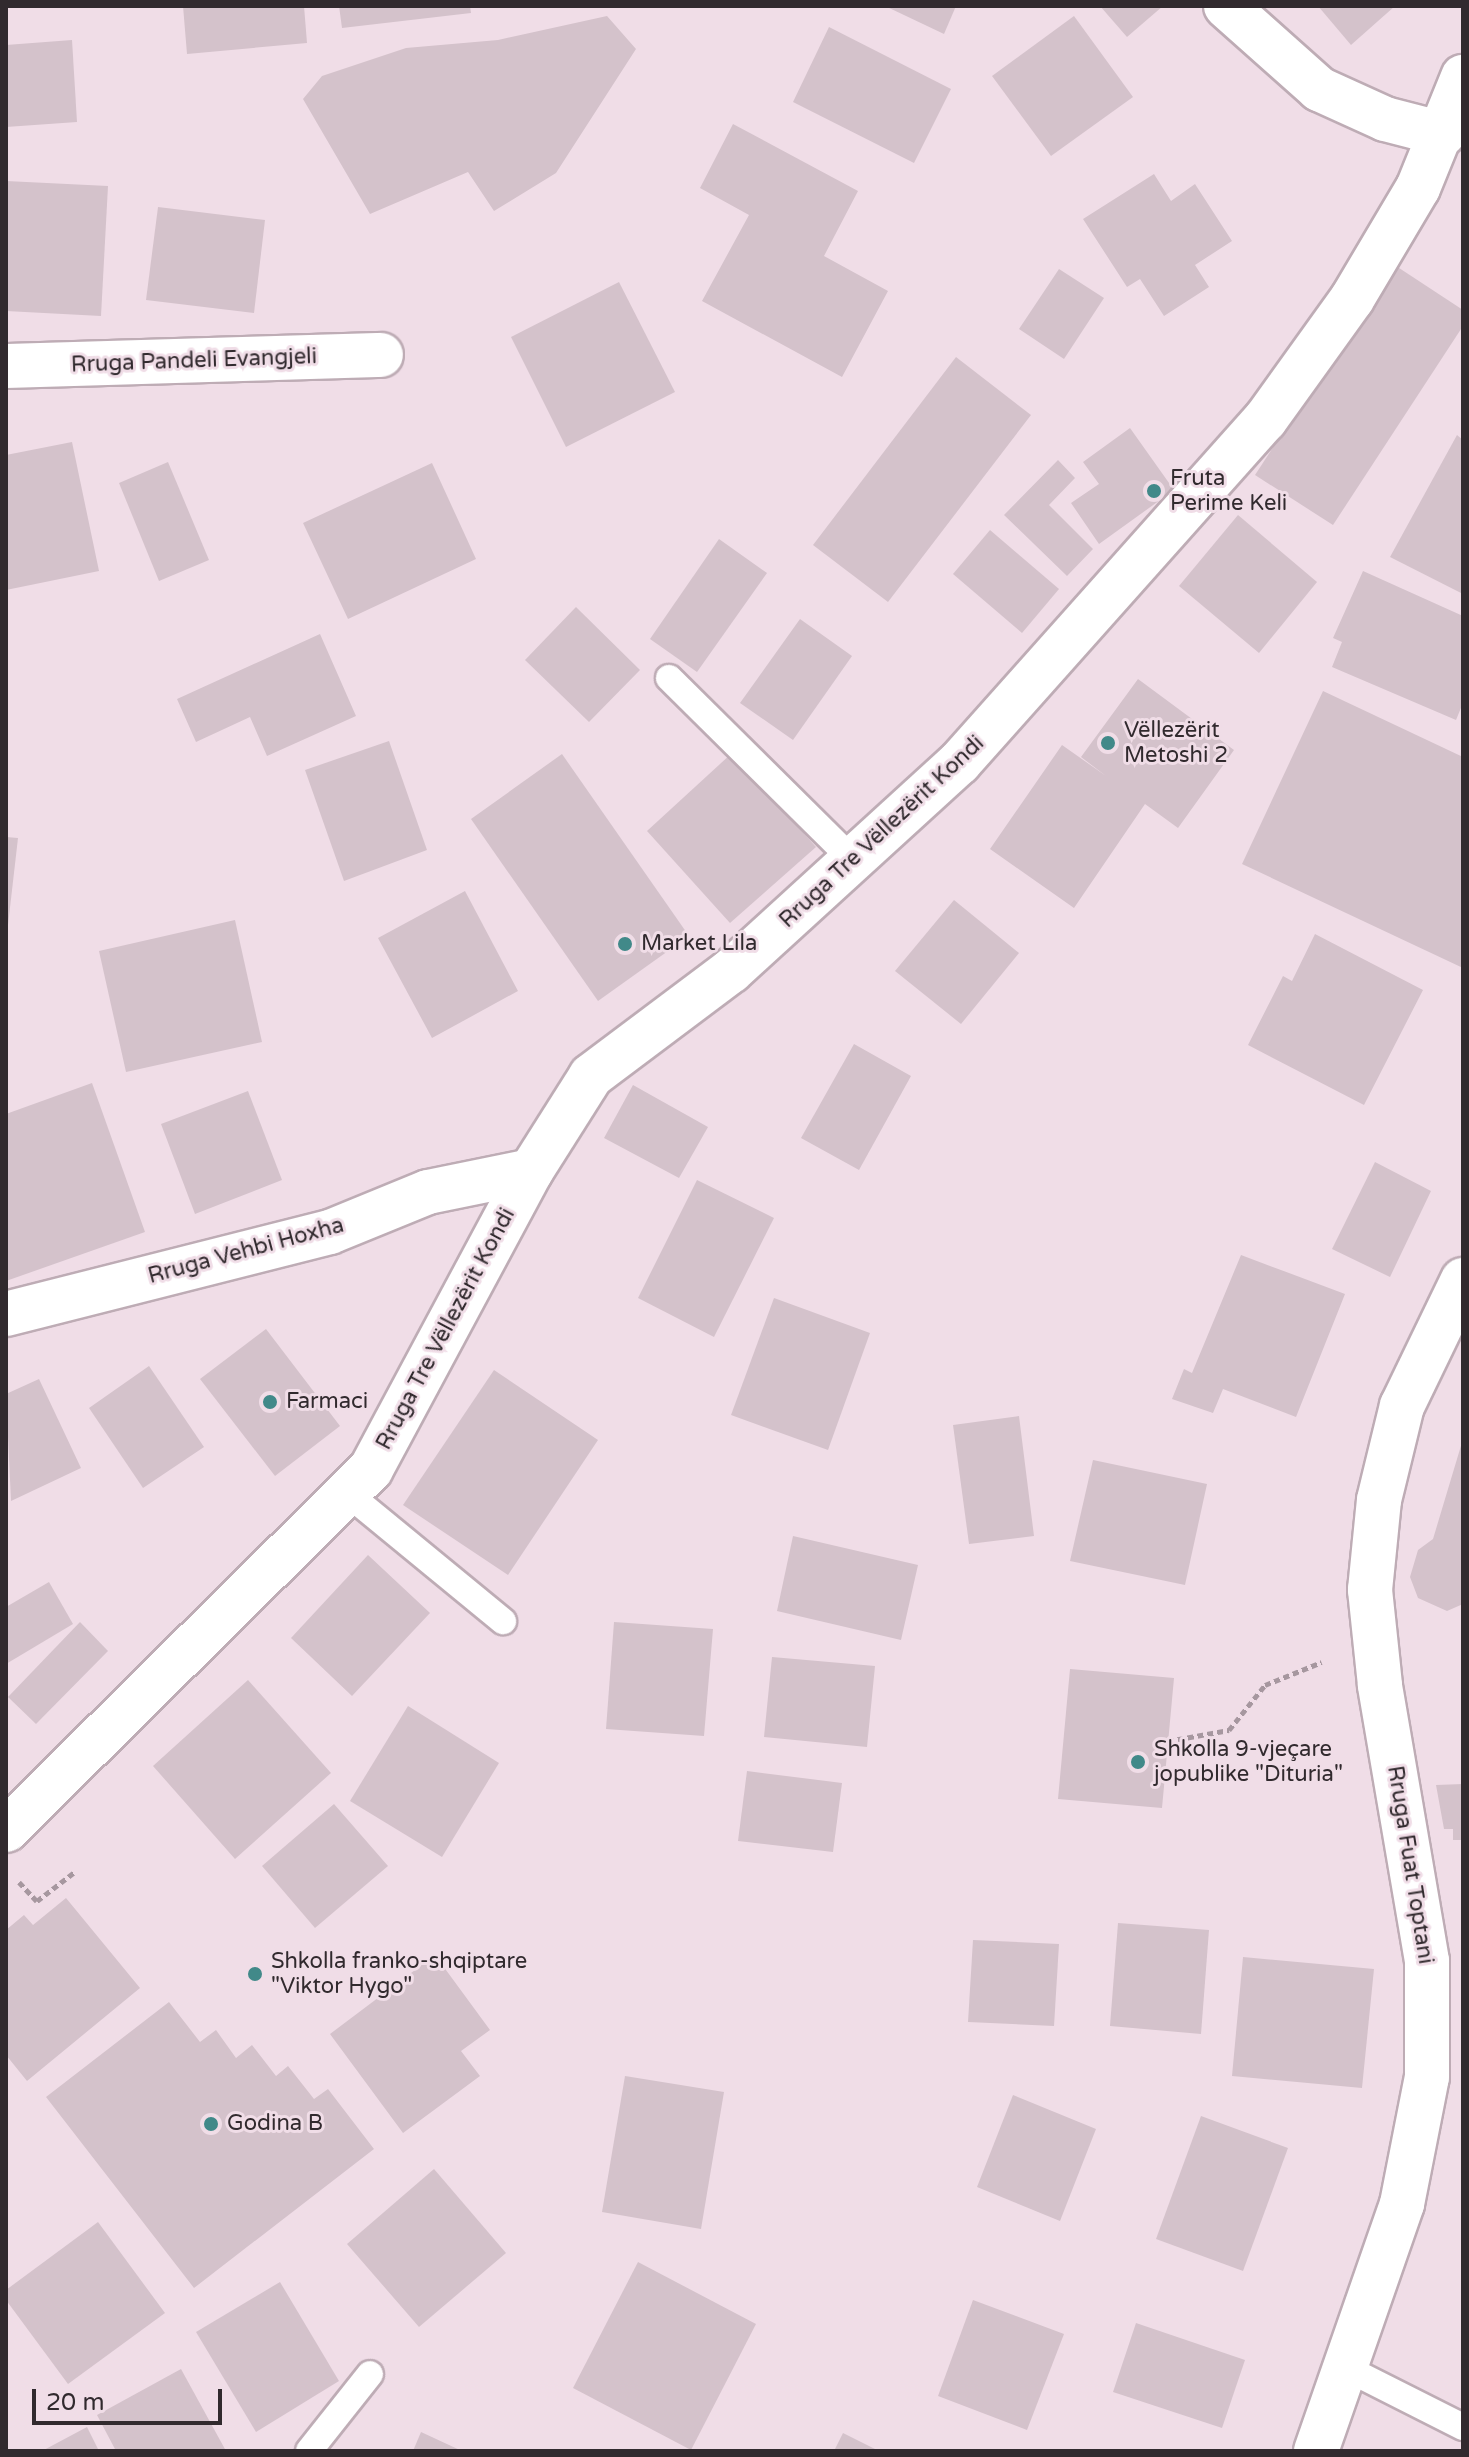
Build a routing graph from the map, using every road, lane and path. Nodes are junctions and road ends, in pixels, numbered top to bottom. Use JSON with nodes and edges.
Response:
{"nodes":[{"id":1,"x":1226,"y":6,"type":"edge"},
{"id":2,"x":1463,"y":77,"type":"edge"},
{"id":3,"x":1443,"y":134,"type":"junction"},
{"id":4,"x":381,"y":355,"type":"dead end"},
{"id":5,"x":6,"y":366,"type":"edge"},
{"id":6,"x":669,"y":678,"type":"dead end"},
{"id":7,"x":855,"y":862,"type":"junction"},
{"id":8,"x":531,"y":1171,"type":"junction"},
{"id":9,"x":1463,"y":1280,"type":"edge"},
{"id":10,"x":6,"y":1314,"type":"edge"},
{"id":11,"x":347,"y":1493,"type":"junction"},
{"id":12,"x":503,"y":1621,"type":"dead end"},
{"id":13,"x":1334,"y":1657,"type":"dead end"},
{"id":14,"x":1168,"y":1741,"type":"dead end"},
{"id":15,"x":6,"y":1830,"type":"edge"},
{"id":16,"x":76,"y":1871,"type":"dead end"},
{"id":17,"x":28,"y":1891,"type":"dead end"},
{"id":18,"x":1348,"y":2369,"type":"junction"},
{"id":19,"x":370,"y":2374,"type":"dead end"},
{"id":20,"x":1463,"y":2427,"type":"edge"},
{"id":21,"x":309,"y":2451,"type":"edge"},
{"id":22,"x":1316,"y":2451,"type":"edge"}],
"edges":[{"from":1,"to":3,"type":"street"},
{"from":2,"to":3,"type":"street","name":"Rruga Tre Vëllezërit Kondi"},
{"from":3,"to":7,"type":"street","name":"Rruga Tre Vëllezërit Kondi"},
{"from":4,"to":5,"type":"street","name":"Rruga Pandeli Evangjeli"},
{"from":6,"to":7,"type":"lane"},
{"from":7,"to":8,"type":"street","name":"Rruga Tre Vëllezërit Kondi"},
{"from":8,"to":10,"type":"street","name":"Rruga Vehbi Hoxha"},
{"from":8,"to":11,"type":"street","name":"Rruga Tre Vëllezërit Kondi"},
{"from":9,"to":18,"type":"street","name":"Rruga Fuat Toptani"},
{"from":11,"to":12,"type":"lane"},
{"from":11,"to":15,"type":"street","name":"Rruga Tre Vëllezërit Kondi"},
{"from":13,"to":14,"type":"path"},
{"from":16,"to":17,"type":"path"},
{"from":18,"to":20,"type":"lane"},
{"from":18,"to":22,"type":"street","name":"Rruga Fuat Toptani"},
{"from":19,"to":21,"type":"lane"}]}
